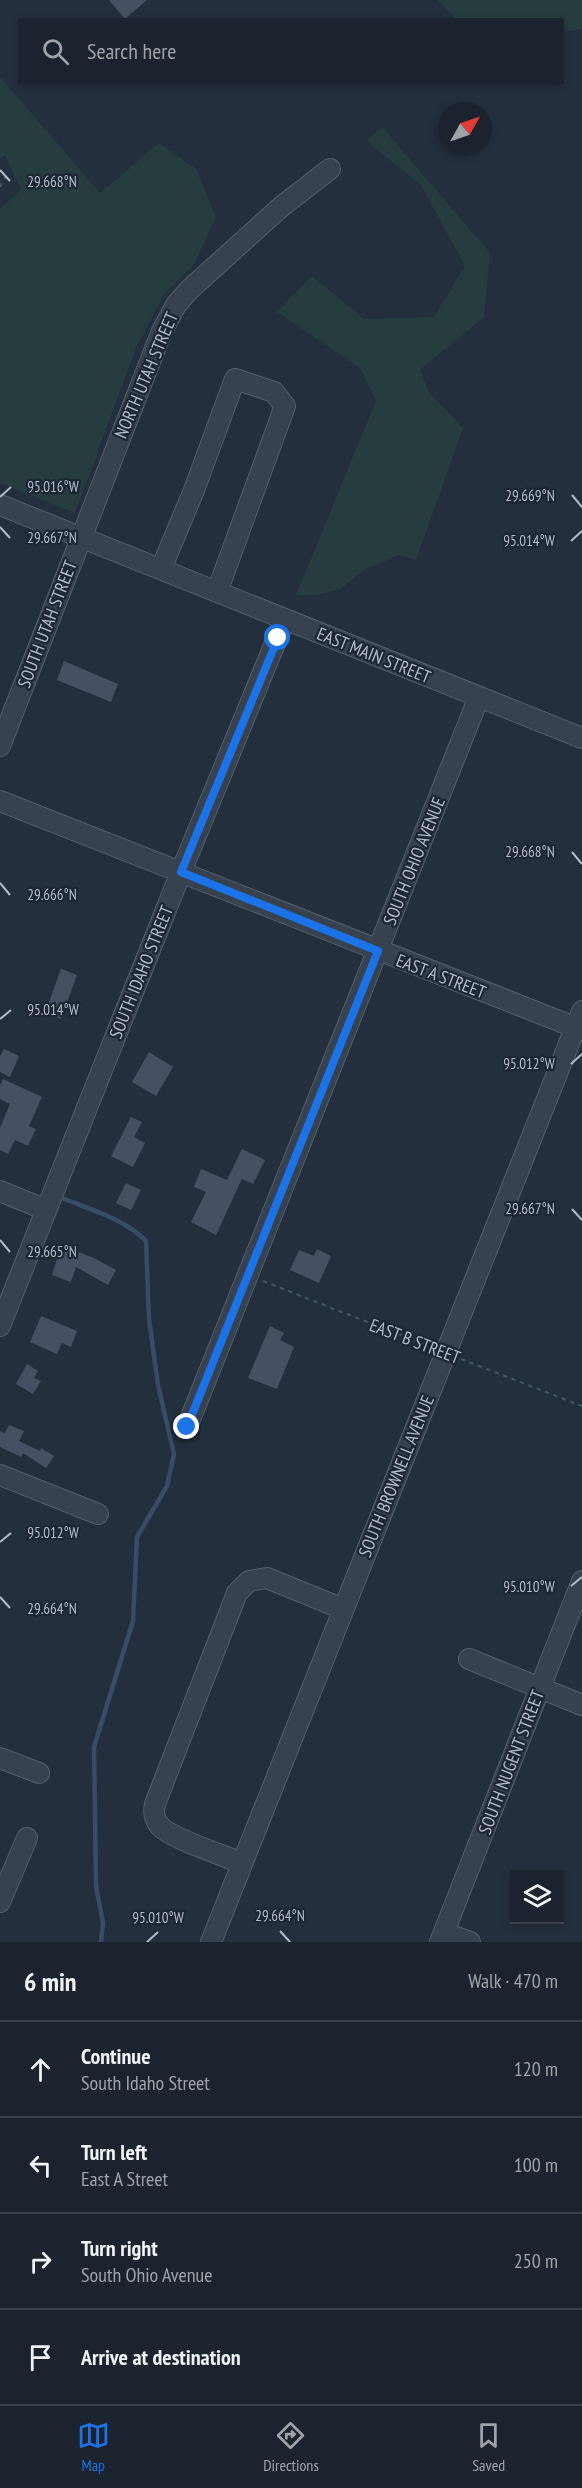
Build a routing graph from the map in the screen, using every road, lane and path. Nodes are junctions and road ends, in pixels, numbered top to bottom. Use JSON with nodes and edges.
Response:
{"nodes":[{"id":1,"x":330,"y":169,"type":"dead end"},
{"id":2,"x":6,"y":176,"type":"dead end"},
{"id":3,"x":0,"y":187,"type":"edge"},
{"id":4,"x":0,"y":505,"type":"edge"},
{"id":5,"x":80,"y":536,"type":"junction"},
{"id":6,"x":161,"y":569,"type":"junction"},
{"id":7,"x":217,"y":592,"type":"junction"},
{"id":8,"x":285,"y":620,"type":"junction"},
{"id":9,"x":479,"y":697,"type":"junction"},
{"id":10,"x":582,"y":738,"type":"edge"},
{"id":11,"x":0,"y":746,"type":"edge"},
{"id":12,"x":0,"y":801,"type":"edge"},
{"id":13,"x":181,"y":872,"type":"junction"},
{"id":14,"x":378,"y":951,"type":"junction"},
{"id":15,"x":580,"y":1023,"type":"edge"},
{"id":16,"x":0,"y":1191,"type":"edge"},
{"id":17,"x":46,"y":1210,"type":"junction"},
{"id":18,"x":249,"y":1275,"type":"junction"},
{"id":19,"x":0,"y":1326,"type":"edge"},
{"id":20,"x":446,"y":1353,"type":"junction"},
{"id":21,"x":582,"y":1406,"type":"edge"},
{"id":22,"x":187,"y":1427,"type":"dead end"},
{"id":23,"x":0,"y":1475,"type":"edge"},
{"id":24,"x":98,"y":1514,"type":"dead end"},
{"id":25,"x":582,"y":1581,"type":"edge"},
{"id":26,"x":343,"y":1609,"type":"junction"},
{"id":27,"x":469,"y":1659,"type":"dead end"},
{"id":28,"x":540,"y":1688,"type":"junction"},
{"id":29,"x":582,"y":1705,"type":"edge"},
{"id":30,"x":0,"y":1758,"type":"edge"},
{"id":31,"x":39,"y":1773,"type":"dead end"},
{"id":32,"x":27,"y":1838,"type":"dead end"},
{"id":33,"x":242,"y":1863,"type":"junction"},
{"id":34,"x":0,"y":1902,"type":"edge"},
{"id":35,"x":442,"y":1937,"type":"edge"},
{"id":36,"x":210,"y":1942,"type":"edge"},
{"id":37,"x":470,"y":1942,"type":"edge"}],
"edges":[{"from":1,"to":5,"type":"street","name":"NORTH UTAH STREET"},
{"from":2,"to":3,"type":"path"},
{"from":4,"to":5,"type":"street","name":"EAST MAIN STREET"},
{"from":5,"to":6,"type":"street","name":"EAST MAIN STREET"},
{"from":5,"to":11,"type":"street","name":"SOUTH UTAH STREET"},
{"from":6,"to":7,"type":"street","name":"EAST MAIN STREET"},
{"from":6,"to":7,"type":"street"},
{"from":7,"to":8,"type":"street","name":"EAST MAIN STREET"},
{"from":8,"to":9,"type":"street","name":"EAST MAIN STREET"},
{"from":8,"to":13,"type":"street","name":"SOUTH IDAHO STREET"},
{"from":9,"to":10,"type":"street","name":"EAST MAIN STREET"},
{"from":9,"to":14,"type":"street","name":"SOUTH OHIO AVENUE"},
{"from":12,"to":13,"type":"street","name":"EAST A STREET"},
{"from":13,"to":14,"type":"street","name":"EAST A STREET"},
{"from":13,"to":17,"type":"street","name":"SOUTH IDAHO STREET"},
{"from":14,"to":15,"type":"street","name":"EAST A STREET"},
{"from":14,"to":18,"type":"street","name":"SOUTH OHIO AVENUE"},
{"from":15,"to":20,"type":"street","name":"SOUTH BROWNELL AVENUE"},
{"from":16,"to":17,"type":"street"},
{"from":17,"to":19,"type":"street","name":"SOUTH IDAHO STREET"},
{"from":18,"to":20,"type":"path","name":"EAST B STREET"},
{"from":18,"to":22,"type":"street","name":"SOUTH OHIO AVENUE"},
{"from":20,"to":21,"type":"path","name":"EAST B STREET"},
{"from":20,"to":26,"type":"street","name":"SOUTH BROWNELL AVENUE"},
{"from":23,"to":24,"type":"street"},
{"from":25,"to":28,"type":"street","name":"SOUTH NUGENT STREET"},
{"from":26,"to":33,"type":"street","name":"SOUTH BROWNELL AVENUE"},
{"from":26,"to":33,"type":"street"},
{"from":27,"to":28,"type":"street"},
{"from":28,"to":29,"type":"street"},
{"from":28,"to":35,"type":"street","name":"SOUTH NUGENT STREET"},
{"from":30,"to":31,"type":"street"},
{"from":32,"to":34,"type":"street"},
{"from":33,"to":36,"type":"street","name":"SOUTH BROWNELL AVENUE"},
{"from":35,"to":37,"type":"street"}]}
